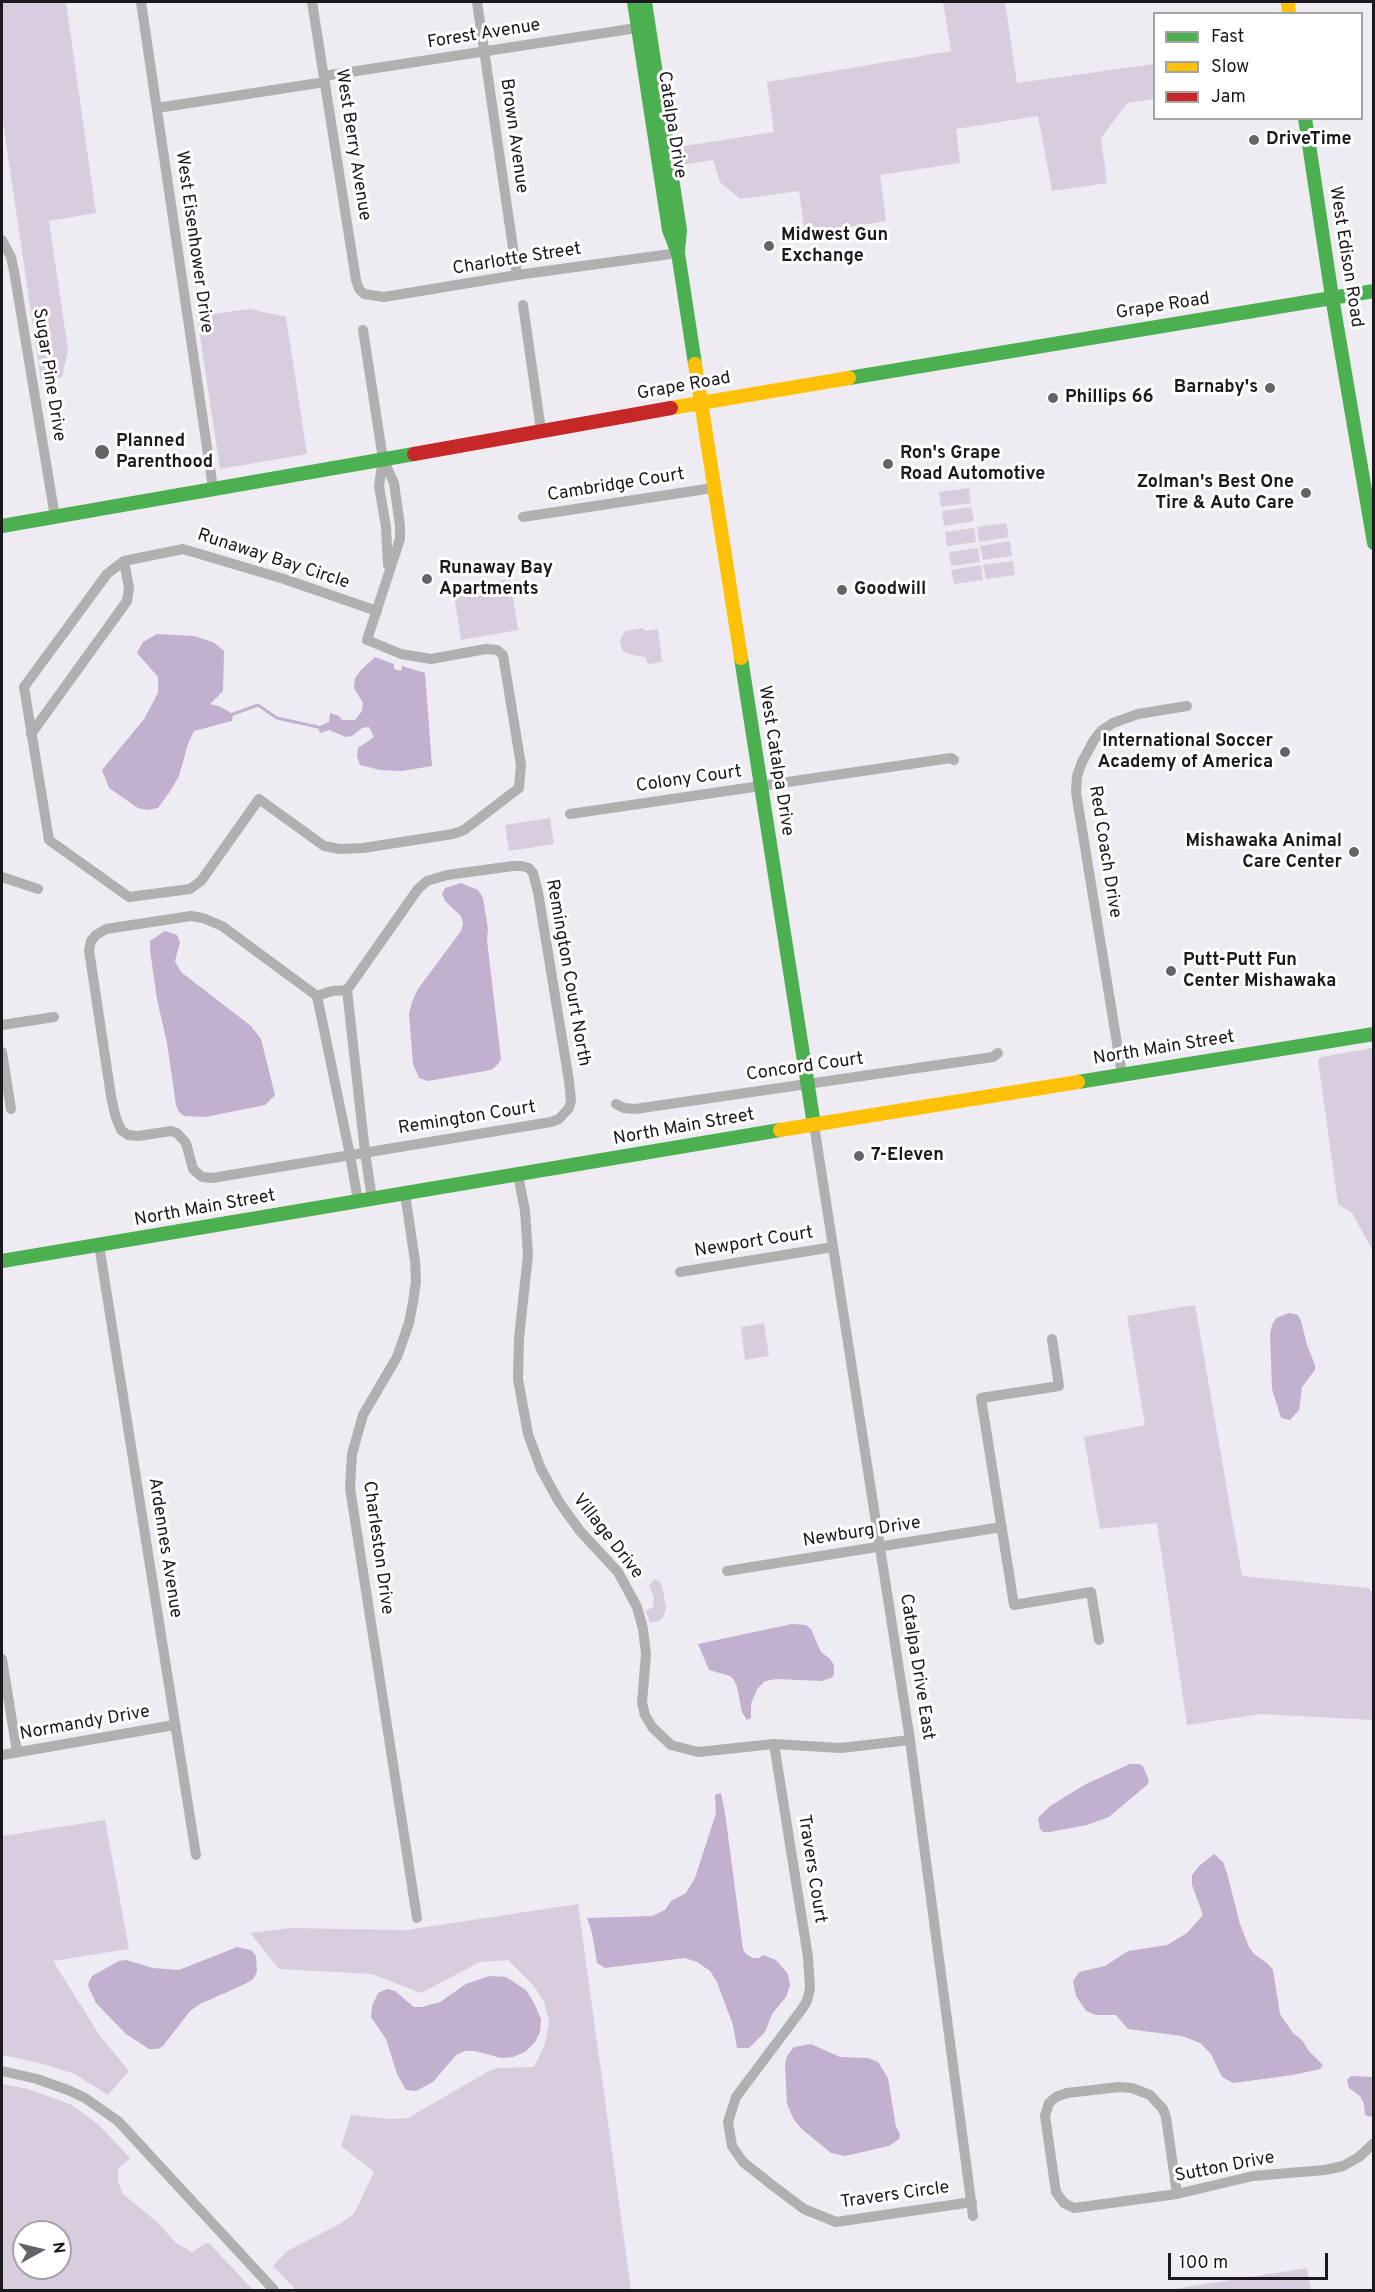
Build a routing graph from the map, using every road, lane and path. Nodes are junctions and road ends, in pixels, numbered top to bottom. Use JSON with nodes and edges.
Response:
{"nodes":[{"id":1,"x":141,"y":2,"type":"edge"},
{"id":2,"x":312,"y":2,"type":"edge"},
{"id":3,"x":477,"y":2,"type":"edge"},
{"id":4,"x":634,"y":2,"type":"edge"},
{"id":5,"x":645,"y":2,"type":"edge"},
{"id":6,"x":643,"y":27,"type":"junction"},
{"id":7,"x":484,"y":51,"type":"junction"},
{"id":8,"x":324,"y":79,"type":"junction"},
{"id":9,"x":157,"y":108,"type":"junction"},
{"id":10,"x":1305,"y":120,"type":"edge"},
{"id":11,"x":2,"y":241,"type":"edge"},
{"id":12,"x":678,"y":253,"type":"junction"},
{"id":13,"x":517,"y":275,"type":"junction"},
{"id":14,"x":1374,"y":291,"type":"edge"},
{"id":15,"x":363,"y":293,"type":"joint"},
{"id":16,"x":1332,"y":297,"type":"junction"},
{"id":17,"x":523,"y":305,"type":"dead end"},
{"id":18,"x":363,"y":330,"type":"dead end"},
{"id":19,"x":701,"y":402,"type":"junction"},
{"id":20,"x":541,"y":430,"type":"junction"},
{"id":21,"x":383,"y":459,"type":"junction"},
{"id":22,"x":213,"y":488,"type":"junction"},
{"id":23,"x":713,"y":488,"type":"junction"},
{"id":24,"x":55,"y":517,"type":"junction"},
{"id":25,"x":523,"y":517,"type":"dead end"},
{"id":26,"x":2,"y":526,"type":"edge"},
{"id":27,"x":1374,"y":543,"type":"edge"},
{"id":28,"x":124,"y":561,"type":"junction"},
{"id":29,"x":377,"y":611,"type":"junction"},
{"id":30,"x":1187,"y":706,"type":"dead end"},
{"id":31,"x":32,"y":734,"type":"junction"},
{"id":32,"x":954,"y":760,"type":"dead end"},
{"id":33,"x":761,"y":786,"type":"junction"},
{"id":34,"x":570,"y":814,"type":"dead end"},
{"id":35,"x":2,"y":877,"type":"edge"},
{"id":36,"x":38,"y":889,"type":"dead end"},
{"id":37,"x":347,"y":990,"type":"junction"},
{"id":38,"x":316,"y":996,"type":"junction"},
{"id":39,"x":54,"y":1017,"type":"dead end"},
{"id":40,"x":2,"y":1026,"type":"edge"},
{"id":41,"x":1374,"y":1034,"type":"edge"},
{"id":42,"x":2,"y":1052,"type":"edge"},
{"id":43,"x":998,"y":1053,"type":"dead end"},
{"id":44,"x":1122,"y":1074,"type":"junction"},
{"id":45,"x":807,"y":1083,"type":"junction"},
{"id":46,"x":616,"y":1104,"type":"dead end"},
{"id":47,"x":569,"y":1108,"type":"joint"},
{"id":48,"x":11,"y":1109,"type":"dead end"},
{"id":49,"x":814,"y":1125,"type":"junction"},
{"id":50,"x":365,"y":1152,"type":"junction"},
{"id":51,"x":350,"y":1155,"type":"junction"},
{"id":52,"x":518,"y":1175,"type":"junction"},
{"id":53,"x":405,"y":1194,"type":"junction"},
{"id":54,"x":372,"y":1199,"type":"junction"},
{"id":55,"x":358,"y":1201,"type":"junction"},
{"id":56,"x":99,"y":1245,"type":"junction"},
{"id":57,"x":833,"y":1247,"type":"junction"},
{"id":58,"x":2,"y":1261,"type":"edge"},
{"id":59,"x":680,"y":1272,"type":"dead end"},
{"id":60,"x":1052,"y":1339,"type":"dead end"},
{"id":61,"x":1002,"y":1527,"type":"junction"},
{"id":62,"x":880,"y":1547,"type":"junction"},
{"id":63,"x":727,"y":1571,"type":"dead end"},
{"id":64,"x":1099,"y":1640,"type":"dead end"},
{"id":65,"x":2,"y":1659,"type":"edge"},
{"id":66,"x":174,"y":1725,"type":"junction"},
{"id":67,"x":910,"y":1740,"type":"junction"},
{"id":68,"x":774,"y":1744,"type":"junction"},
{"id":69,"x":17,"y":1752,"type":"junction"},
{"id":70,"x":2,"y":1755,"type":"edge"},
{"id":71,"x":196,"y":1855,"type":"dead end"},
{"id":72,"x":417,"y":1918,"type":"dead end"},
{"id":73,"x":807,"y":2001,"type":"joint"},
{"id":74,"x":2,"y":2071,"type":"edge"},
{"id":75,"x":1374,"y":2143,"type":"edge"},
{"id":76,"x":1177,"y":2194,"type":"junction"},
{"id":77,"x":972,"y":2202,"type":"junction"},
{"id":78,"x":974,"y":2216,"type":"dead end"},
{"id":79,"x":274,"y":2290,"type":"edge"}],
"edges":[{"from":1,"to":9,"type":"street","name":"West Eisenhower Drive"},
{"from":2,"to":8,"type":"street","name":"West Berry Avenue"},
{"from":3,"to":7,"type":"street","name":"Brown Avenue"},
{"from":4,"to":6,"type":"main road","name":"Catalpa Drive"},
{"from":5,"to":6,"type":"main road","name":"Catalpa Drive"},
{"from":6,"to":7,"type":"street","name":"Forest Avenue"},
{"from":6,"to":12,"type":"main road","name":"Catalpa Drive"},
{"from":7,"to":8,"type":"street","name":"Forest Avenue"},
{"from":7,"to":13,"type":"street","name":"Brown Avenue"},
{"from":8,"to":9,"type":"street","name":"Forest Avenue"},
{"from":8,"to":15,"type":"street","name":"West Berry Avenue"},
{"from":9,"to":22,"type":"street","name":"West Eisenhower Drive"},
{"from":10,"to":16,"type":"main road","name":"West Edison Road"},
{"from":11,"to":24,"type":"street","name":"Sugar Pine Drive"},
{"from":12,"to":13,"type":"street","name":"Charlotte Street"},
{"from":12,"to":19,"type":"main road","name":"Catalpa Drive"},
{"from":13,"to":15,"type":"street","name":"Charlotte Street"},
{"from":14,"to":16,"type":"main road","name":"Grape Road"},
{"from":16,"to":19,"type":"main road","name":"Grape Road"},
{"from":16,"to":27,"type":"main road","name":"West Edison Road"},
{"from":17,"to":20,"type":"street"},
{"from":18,"to":21,"type":"street"},
{"from":19,"to":20,"type":"main road","name":"Grape Road"},
{"from":19,"to":23,"type":"main road","name":"West Catalpa Drive"},
{"from":20,"to":21,"type":"main road","name":"Grape Road"},
{"from":21,"to":22,"type":"main road","name":"Grape Road"},
{"from":21,"to":29,"type":"street"},
{"from":22,"to":24,"type":"main road","name":"Grape Road"},
{"from":23,"to":25,"type":"street","name":"Cambridge Court"},
{"from":23,"to":33,"type":"main road","name":"West Catalpa Drive"},
{"from":24,"to":26,"type":"main road","name":"Grape Road"},
{"from":28,"to":29,"type":"street","name":"Runaway Bay Circle"},
{"from":28,"to":31,"type":"street"},
{"from":28,"to":31,"type":"street"},
{"from":29,"to":31,"type":"street"},
{"from":30,"to":44,"type":"street","name":"Red Coach Drive"},
{"from":32,"to":33,"type":"street","name":"Colony Court"},
{"from":33,"to":34,"type":"street","name":"Colony Court"},
{"from":33,"to":45,"type":"main road","name":"West Catalpa Drive"},
{"from":35,"to":36,"type":"street"},
{"from":37,"to":38,"type":"street"},
{"from":37,"to":47,"type":"street","name":"Remington Court North"},
{"from":37,"to":50,"type":"street"},
{"from":38,"to":51,"type":"street"},
{"from":38,"to":51,"type":"street","name":"Remington Court"},
{"from":39,"to":40,"type":"street"},
{"from":41,"to":44,"type":"main road","name":"North Main Street"},
{"from":42,"to":48,"type":"street"},
{"from":43,"to":45,"type":"street","name":"Concord Court"},
{"from":44,"to":49,"type":"main road","name":"North Main Street"},
{"from":45,"to":46,"type":"street","name":"Concord Court"},
{"from":45,"to":49,"type":"main road","name":"West Catalpa Drive"},
{"from":47,"to":50,"type":"street","name":"Remington Court"},
{"from":49,"to":52,"type":"main road","name":"North Main Street"},
{"from":49,"to":57,"type":"street","name":"Catalpa Drive East"},
{"from":50,"to":51,"type":"street","name":"Remington Court"},
{"from":50,"to":54,"type":"street"},
{"from":51,"to":55,"type":"street"},
{"from":52,"to":53,"type":"main road","name":"North Main Street"},
{"from":52,"to":68,"type":"street","name":"Village Drive"},
{"from":53,"to":54,"type":"main road","name":"North Main Street"},
{"from":53,"to":72,"type":"street","name":"Charleston Drive"},
{"from":54,"to":55,"type":"main road","name":"North Main Street"},
{"from":55,"to":56,"type":"main road","name":"North Main Street"},
{"from":56,"to":58,"type":"main road","name":"North Main Street"},
{"from":56,"to":66,"type":"street","name":"Ardennes Avenue"},
{"from":57,"to":59,"type":"street","name":"Newport Court"},
{"from":57,"to":62,"type":"street","name":"Catalpa Drive East"},
{"from":60,"to":61,"type":"street"},
{"from":61,"to":62,"type":"street","name":"Newburg Drive"},
{"from":61,"to":64,"type":"street"},
{"from":62,"to":63,"type":"street","name":"Newburg Drive"},
{"from":62,"to":67,"type":"street","name":"Catalpa Drive East"},
{"from":65,"to":69,"type":"street"},
{"from":66,"to":69,"type":"street","name":"Normandy Drive"},
{"from":66,"to":71,"type":"street","name":"Ardennes Avenue"},
{"from":67,"to":68,"type":"street","name":"Village Drive"},
{"from":67,"to":77,"type":"street","name":"Catalpa Drive East"},
{"from":68,"to":73,"type":"street","name":"Travers Court"},
{"from":69,"to":70,"type":"street","name":"Normandy Drive"},
{"from":73,"to":77,"type":"street","name":"Travers Circle"},
{"from":74,"to":79,"type":"street"},
{"from":75,"to":76,"type":"street","name":"Sutton Drive"},
{"from":76,"to":76,"type":"street","name":"Sutton Drive"},
{"from":77,"to":78,"type":"street","name":"Catalpa Drive East"}]}
